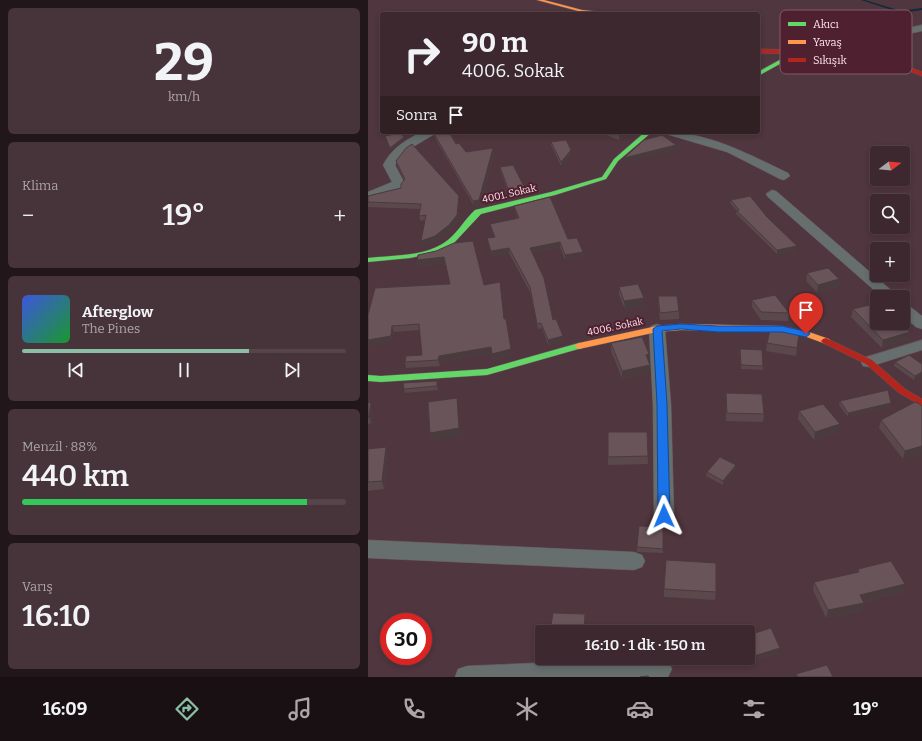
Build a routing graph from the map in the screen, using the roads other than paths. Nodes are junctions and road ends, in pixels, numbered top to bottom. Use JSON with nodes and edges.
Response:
{"nodes":[{"id":1,"x":539,"y":0,"type":"edge"},
{"id":2,"x":594,"y":12,"type":"edge"},
{"id":3,"x":922,"y":28,"type":"edge"},
{"id":4,"x":912,"y":30,"type":"edge"},
{"id":5,"x":760,"y":51,"type":"edge"},
{"id":6,"x":780,"y":52,"type":"edge"},
{"id":7,"x":780,"y":61,"type":"edge"},
{"id":8,"x":912,"y":70,"type":"edge"},
{"id":9,"x":760,"y":73,"type":"edge"},
{"id":10,"x":922,"y":74,"type":"edge"},
{"id":11,"x":427,"y":134,"type":"edge"},
{"id":12,"x":647,"y":134,"type":"edge"},
{"id":13,"x":677,"y":134,"type":"edge"},
{"id":14,"x":784,"y":176,"type":"dead end"},
{"id":15,"x":772,"y":194,"type":"dead end"},
{"id":16,"x":368,"y":196,"type":"edge"},
{"id":17,"x":368,"y":260,"type":"edge"},
{"id":18,"x":883,"y":290,"type":"edge"},
{"id":19,"x":910,"y":314,"type":"edge"},
{"id":20,"x":922,"y":324,"type":"edge"},
{"id":21,"x":657,"y":329,"type":"junction"},
{"id":22,"x":922,"y":345,"type":"edge"},
{"id":23,"x":869,"y":362,"type":"junction"},
{"id":24,"x":368,"y":378,"type":"edge"},
{"id":25,"x":922,"y":403,"type":"edge"},
{"id":26,"x":664,"y":516,"type":"dead end"},
{"id":27,"x":368,"y":549,"type":"edge"},
{"id":28,"x":634,"y":561,"type":"dead end"},
{"id":29,"x":660,"y":669,"type":"dead end"},
{"id":30,"x":467,"y":677,"type":"edge"}],
"edges":[{"from":1,"to":2,"type":"street"},
{"from":3,"to":4,"type":"street"},
{"from":5,"to":6,"type":"street"},
{"from":7,"to":9,"type":"street"},
{"from":8,"to":10,"type":"street"},
{"from":11,"to":16,"type":"street"},
{"from":12,"to":17,"type":"street","name":"4001. Sokak"},
{"from":13,"to":14,"type":"street"},
{"from":15,"to":18,"type":"street"},
{"from":19,"to":20,"type":"street"},
{"from":21,"to":23,"type":"street","name":"4006. Sokak"},
{"from":21,"to":24,"type":"street","name":"4006. Sokak"},
{"from":21,"to":26,"type":"street"},
{"from":22,"to":23,"type":"street"},
{"from":23,"to":25,"type":"street","name":"4006. Sokak"},
{"from":27,"to":28,"type":"street"},
{"from":29,"to":30,"type":"street"}]}
